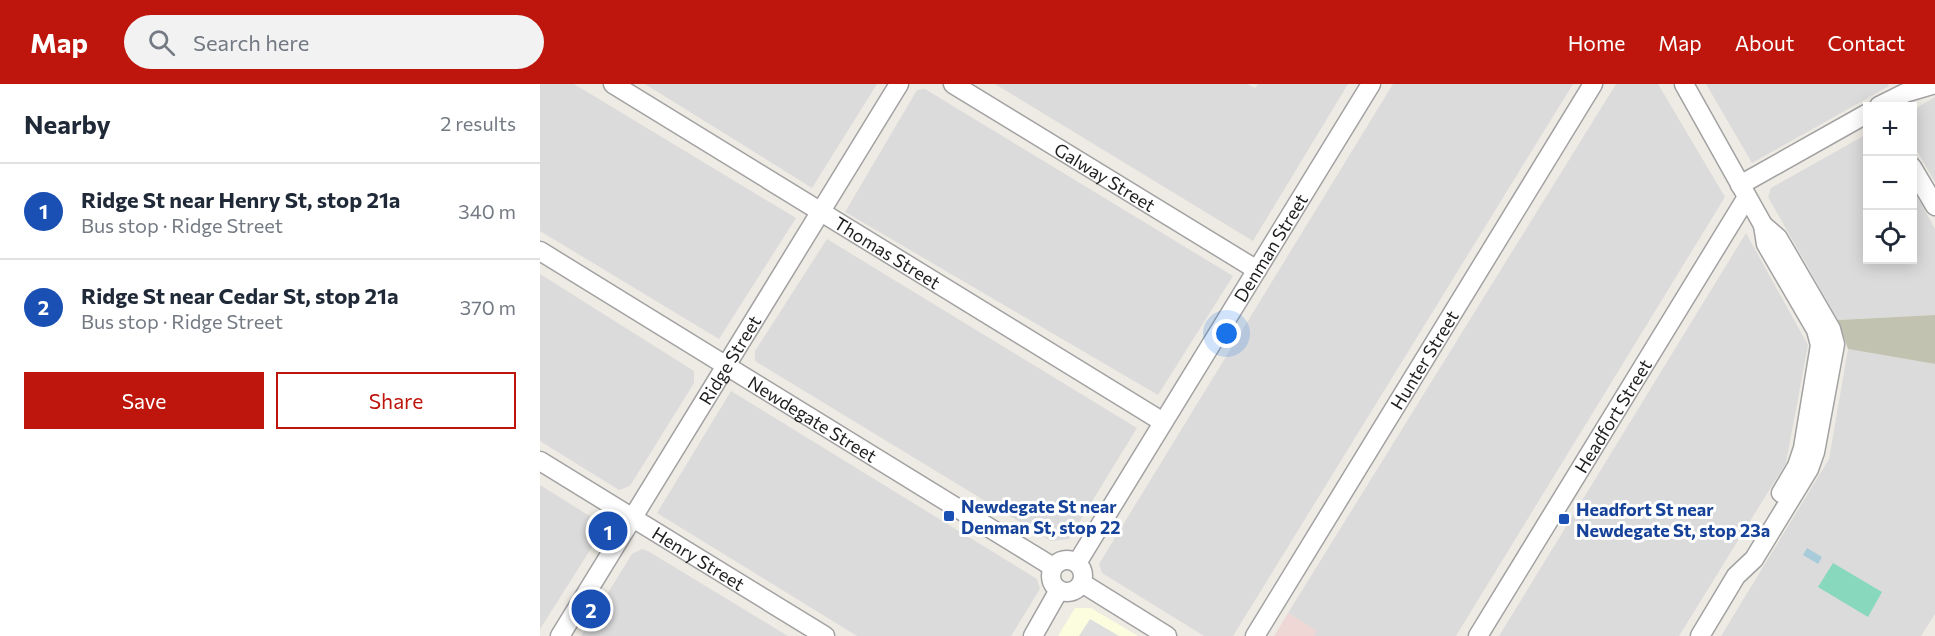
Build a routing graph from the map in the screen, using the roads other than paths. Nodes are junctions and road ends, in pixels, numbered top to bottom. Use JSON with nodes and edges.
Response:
{"nodes":[{"id":1,"x":613,"y":84,"type":"edge"},
{"id":2,"x":899,"y":84,"type":"edge"},
{"id":3,"x":953,"y":84,"type":"edge"},
{"id":4,"x":1371,"y":84,"type":"edge"},
{"id":5,"x":1593,"y":84,"type":"edge"},
{"id":6,"x":1684,"y":84,"type":"edge"},
{"id":7,"x":1935,"y":84,"type":"edge"},
{"id":8,"x":1903,"y":88,"type":"edge"},
{"id":9,"x":1884,"y":102,"type":"edge"},
{"id":10,"x":1863,"y":116,"type":"edge"},
{"id":11,"x":1917,"y":175,"type":"edge"},
{"id":12,"x":1743,"y":191,"type":"junction"},
{"id":13,"x":1935,"y":206,"type":"edge"},
{"id":14,"x":820,"y":212,"type":"junction"},
{"id":15,"x":540,"y":251,"type":"edge"},
{"id":16,"x":1257,"y":270,"type":"junction"},
{"id":17,"x":726,"y":365,"type":"junction"},
{"id":18,"x":1163,"y":422,"type":"junction"},
{"id":19,"x":540,"y":461,"type":"edge"},
{"id":20,"x":632,"y":518,"type":"junction"},
{"id":21,"x":1077,"y":563,"type":"junction"},
{"id":22,"x":1053,"y":567,"type":"junction"},
{"id":23,"x":1082,"y":583,"type":"junction"},
{"id":24,"x":1059,"y":590,"type":"junction"},
{"id":25,"x":560,"y":636,"type":"edge"},
{"id":26,"x":825,"y":636,"type":"edge"},
{"id":27,"x":1033,"y":636,"type":"edge"},
{"id":28,"x":1167,"y":636,"type":"edge"},
{"id":29,"x":1255,"y":636,"type":"edge"},
{"id":30,"x":1478,"y":636,"type":"edge"},
{"id":31,"x":1700,"y":636,"type":"edge"}],
"edges":[{"from":1,"to":14,"type":"street","name":"Thomas Street"},
{"from":2,"to":14,"type":"street","name":"Ridge Street"},
{"from":3,"to":16,"type":"street","name":"Galway Street"},
{"from":4,"to":16,"type":"street","name":"Denman Street"},
{"from":5,"to":29,"type":"street","name":"Hunter Street"},
{"from":6,"to":12,"type":"street"},
{"from":7,"to":8,"type":"street"},
{"from":8,"to":9,"type":"street"},
{"from":10,"to":12,"type":"street"},
{"from":11,"to":13,"type":"street"},
{"from":12,"to":30,"type":"street","name":"Headfort Street"},
{"from":12,"to":31,"type":"street"},
{"from":14,"to":17,"type":"street","name":"Ridge Street"},
{"from":14,"to":18,"type":"street","name":"Thomas Street"},
{"from":15,"to":17,"type":"street","name":"Newdegate Street"},
{"from":16,"to":18,"type":"street","name":"Denman Street"},
{"from":17,"to":20,"type":"street","name":"Ridge Street"},
{"from":17,"to":22,"type":"street","name":"Newdegate Street"},
{"from":18,"to":21,"type":"street","name":"Denman Street"},
{"from":19,"to":20,"type":"street","name":"Henry Street"},
{"from":20,"to":25,"type":"street","name":"Ridge Street"},
{"from":20,"to":26,"type":"street","name":"Henry Street"},
{"from":21,"to":22,"type":"street"},
{"from":21,"to":23,"type":"street"},
{"from":22,"to":24,"type":"street"},
{"from":23,"to":24,"type":"street"},
{"from":23,"to":28,"type":"street"},
{"from":24,"to":27,"type":"street"}]}
